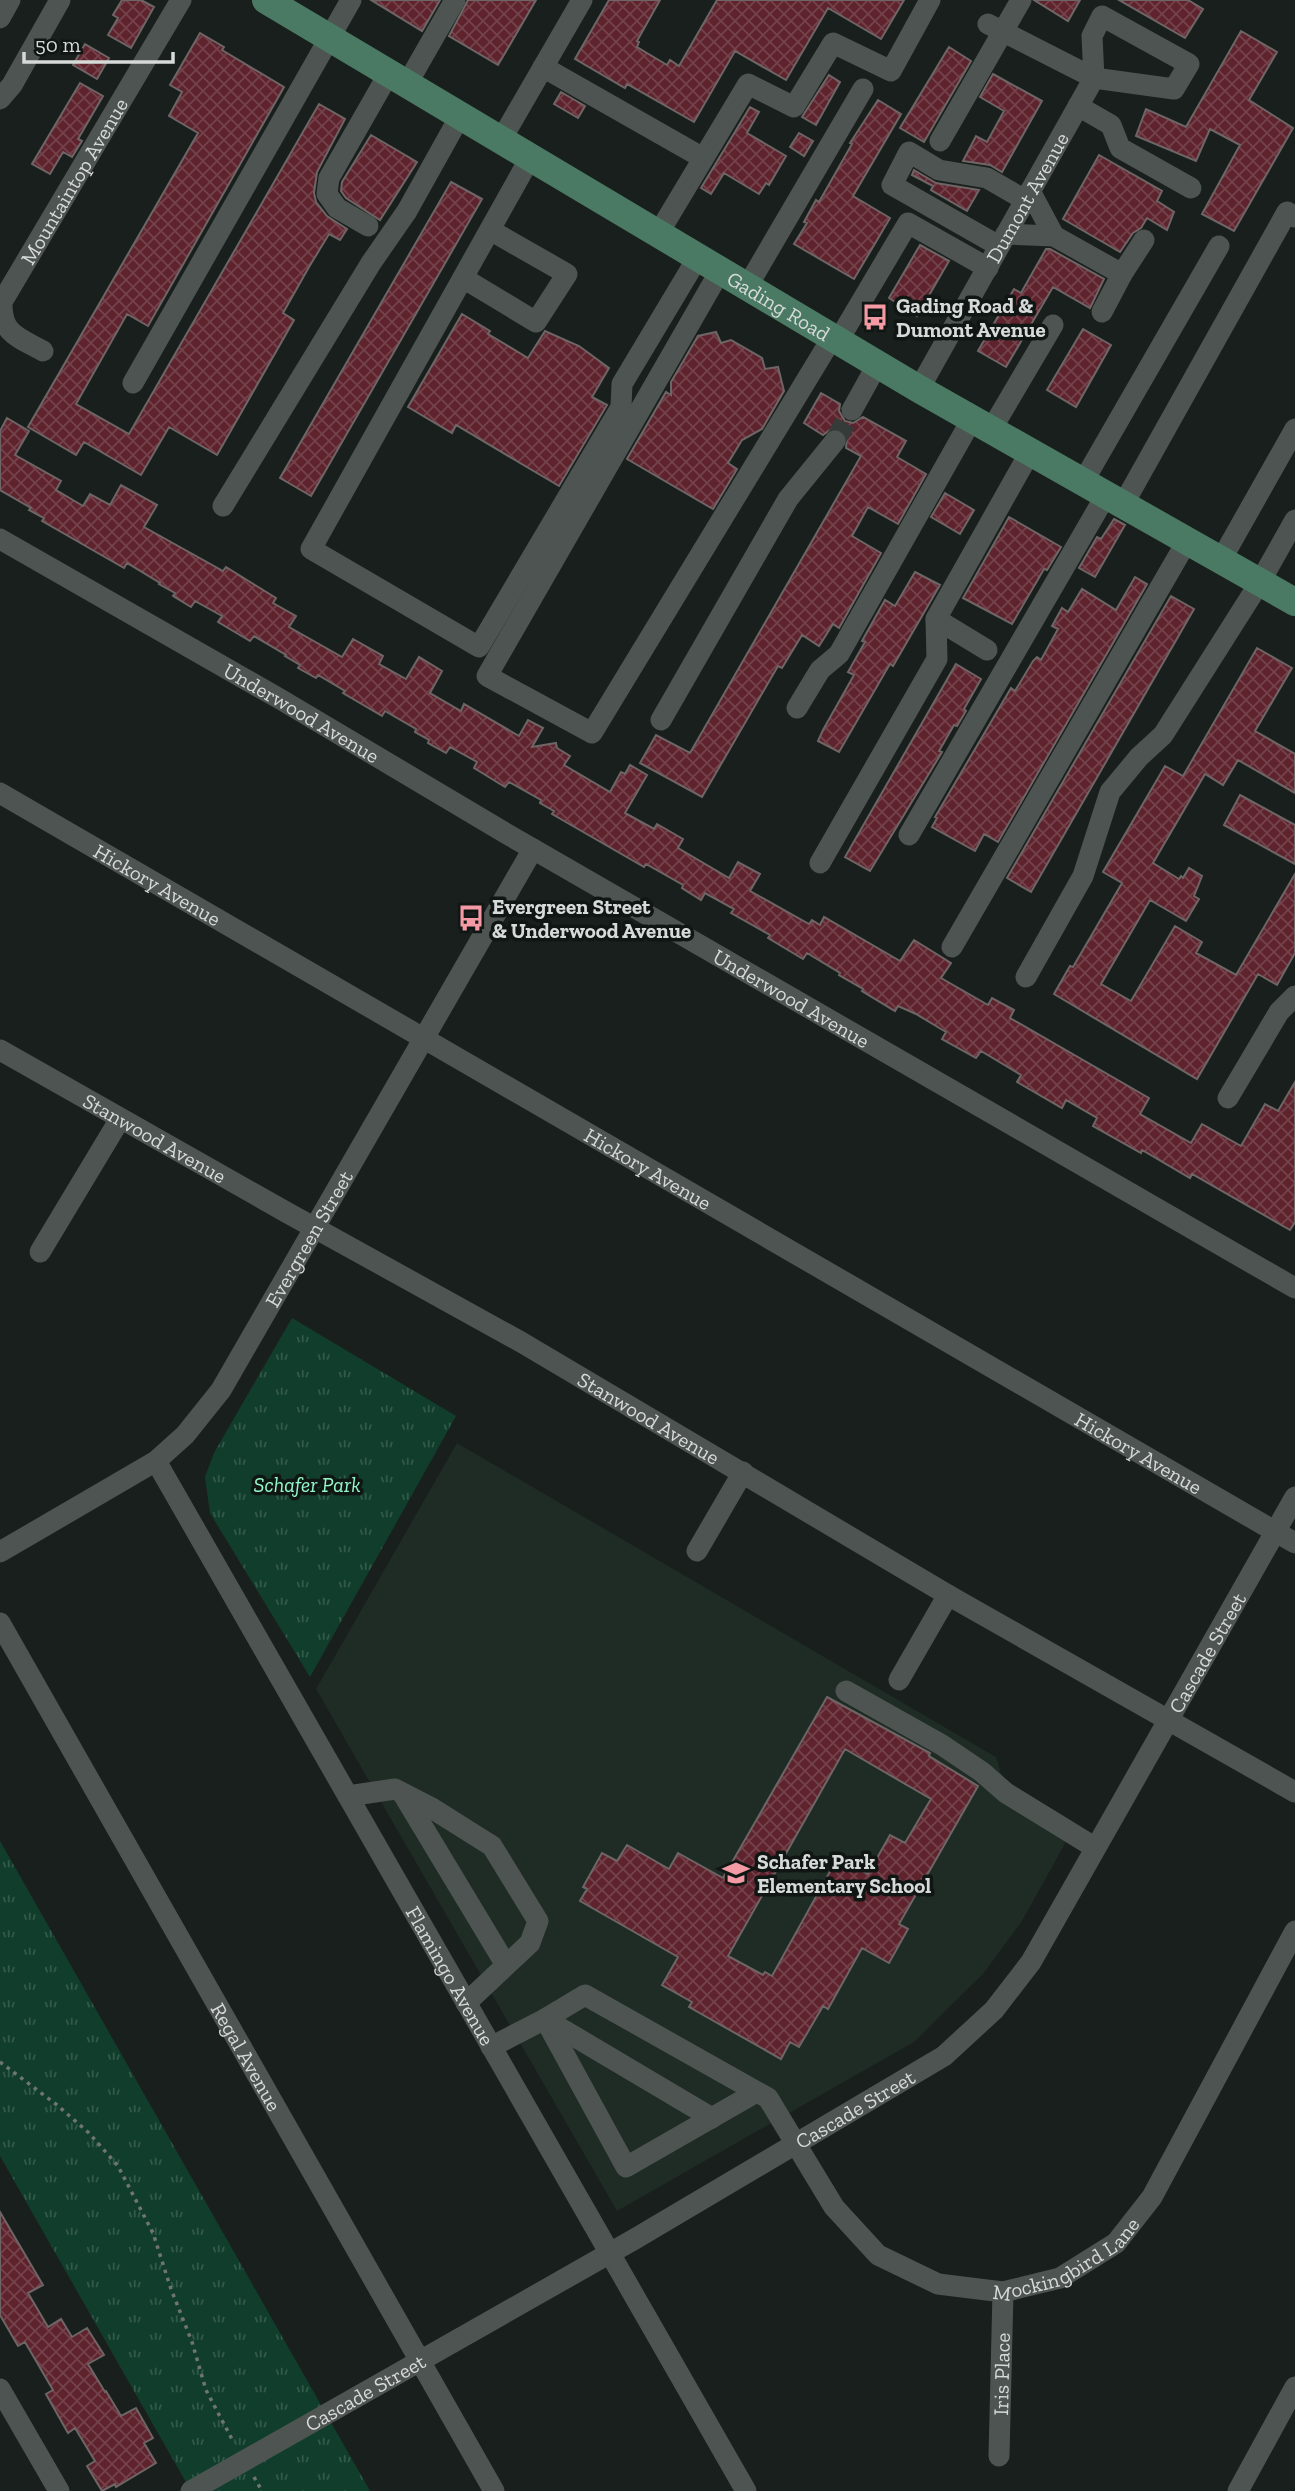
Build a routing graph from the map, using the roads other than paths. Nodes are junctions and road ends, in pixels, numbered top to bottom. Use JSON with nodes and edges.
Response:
{"nodes":[{"id":1,"x":10,"y":0,"type":"edge"},
{"id":2,"x":60,"y":0,"type":"edge"},
{"id":3,"x":181,"y":0,"type":"edge"},
{"id":4,"x":266,"y":0,"type":"edge"},
{"id":5,"x":351,"y":0,"type":"edge"},
{"id":6,"x":455,"y":0,"type":"edge"},
{"id":7,"x":582,"y":0,"type":"edge"},
{"id":8,"x":930,"y":0,"type":"edge"},
{"id":9,"x":1021,"y":0,"type":"edge"},
{"id":10,"x":0,"y":18,"type":"edge"},
{"id":11,"x":996,"y":28,"type":"junction"},
{"id":12,"x":329,"y":38,"type":"junction"},
{"id":13,"x":543,"y":67,"type":"junction"},
{"id":14,"x":1094,"y":78,"type":"junction"},
{"id":15,"x":398,"y":79,"type":"junction"},
{"id":16,"x":863,"y":89,"type":"dead end"},
{"id":17,"x":0,"y":99,"type":"edge"},
{"id":18,"x":1078,"y":106,"type":"junction"},
{"id":19,"x":460,"y":116,"type":"junction"},
{"id":20,"x":501,"y":140,"type":"junction"},
{"id":21,"x":940,"y":141,"type":"dead end"},
{"id":22,"x":530,"y":158,"type":"junction"},
{"id":23,"x":703,"y":158,"type":"junction"},
{"id":24,"x":1191,"y":188,"type":"dead end"},
{"id":25,"x":1028,"y":196,"type":"junction"},
{"id":26,"x":1295,"y":217,"type":"edge"},
{"id":27,"x":368,"y":226,"type":"dead end"},
{"id":28,"x":490,"y":230,"type":"junction"},
{"id":29,"x":658,"y":234,"type":"junction"},
{"id":30,"x":1054,"y":236,"type":"junction"},
{"id":31,"x":1003,"y":240,"type":"junction"},
{"id":32,"x":1144,"y":240,"type":"dead end"},
{"id":33,"x":1219,"y":246,"type":"dead end"},
{"id":34,"x":709,"y":264,"type":"junction"},
{"id":35,"x":988,"y":268,"type":"junction"},
{"id":36,"x":1122,"y":274,"type":"junction"},
{"id":37,"x":463,"y":278,"type":"junction"},
{"id":38,"x":747,"y":287,"type":"junction"},
{"id":39,"x":1102,"y":312,"type":"dead end"},
{"id":40,"x":1053,"y":325,"type":"dead end"},
{"id":41,"x":835,"y":339,"type":"junction"},
{"id":42,"x":43,"y":351,"type":"dead end"},
{"id":43,"x":877,"y":365,"type":"junction"},
{"id":44,"x":133,"y":383,"type":"dead end"},
{"id":45,"x":919,"y":389,"type":"junction"},
{"id":46,"x":852,"y":410,"type":"tunnel mouth"},
{"id":47,"x":982,"y":425,"type":"junction"},
{"id":48,"x":1295,"y":429,"type":"edge"},
{"id":49,"x":835,"y":441,"type":"tunnel mouth"},
{"id":50,"x":1030,"y":452,"type":"junction"},
{"id":51,"x":1104,"y":494,"type":"junction"},
{"id":52,"x":223,"y":506,"type":"dead end"},
{"id":53,"x":1295,"y":520,"type":"edge"},
{"id":54,"x":0,"y":539,"type":"edge"},
{"id":55,"x":1187,"y":541,"type":"junction"},
{"id":56,"x":1221,"y":560,"type":"junction"},
{"id":57,"x":1260,"y":582,"type":"junction"},
{"id":58,"x":1295,"y":602,"type":"edge"},
{"id":59,"x":936,"y":619,"type":"junction"},
{"id":60,"x":986,"y":650,"type":"dead end"},
{"id":61,"x":797,"y":708,"type":"dead end"},
{"id":62,"x":661,"y":720,"type":"dead end"},
{"id":63,"x":0,"y":793,"type":"edge"},
{"id":64,"x":909,"y":835,"type":"dead end"},
{"id":65,"x":533,"y":849,"type":"junction"},
{"id":66,"x":820,"y":863,"type":"dead end"},
{"id":67,"x":952,"y":947,"type":"dead end"},
{"id":68,"x":1026,"y":976,"type":"dead end"},
{"id":69,"x":1295,"y":996,"type":"edge"},
{"id":70,"x":425,"y":1038,"type":"junction"},
{"id":71,"x":0,"y":1050,"type":"edge"},
{"id":72,"x":1228,"y":1098,"type":"dead end"},
{"id":73,"x":120,"y":1119,"type":"junction"},
{"id":74,"x":316,"y":1229,"type":"junction"},
{"id":75,"x":40,"y":1252,"type":"dead end"},
{"id":76,"x":1295,"y":1288,"type":"edge"},
{"id":77,"x":156,"y":1461,"type":"junction"},
{"id":78,"x":743,"y":1472,"type":"junction"},
{"id":79,"x":1295,"y":1497,"type":"edge"},
{"id":80,"x":1276,"y":1532,"type":"junction"},
{"id":81,"x":1295,"y":1543,"type":"edge"},
{"id":82,"x":698,"y":1551,"type":"dead end"},
{"id":83,"x":0,"y":1552,"type":"edge"},
{"id":84,"x":947,"y":1595,"type":"junction"},
{"id":85,"x":0,"y":1623,"type":"edge"},
{"id":86,"x":899,"y":1680,"type":"dead end"},
{"id":87,"x":846,"y":1691,"type":"dead end"},
{"id":88,"x":1168,"y":1719,"type":"junction"},
{"id":89,"x":1295,"y":1792,"type":"edge"},
{"id":90,"x":403,"y":1794,"type":"junction"},
{"id":91,"x":348,"y":1796,"type":"junction"},
{"id":92,"x":1094,"y":1847,"type":"junction"},
{"id":93,"x":1295,"y":1931,"type":"edge"},
{"id":94,"x":506,"y":1965,"type":"junction"},
{"id":95,"x":466,"y":2003,"type":"junction"},
{"id":96,"x":545,"y":2020,"type":"junction"},
{"id":97,"x":491,"y":2047,"type":"junction"},
{"id":98,"x":755,"y":2093,"type":"junction"},
{"id":99,"x":712,"y":2118,"type":"junction"},
{"id":100,"x":798,"y":2144,"type":"junction"},
{"id":101,"x":610,"y":2254,"type":"junction"},
{"id":102,"x":1003,"y":2292,"type":"junction"},
{"id":103,"x":421,"y":2360,"type":"junction"},
{"id":104,"x":1295,"y":2387,"type":"edge"},
{"id":105,"x":0,"y":2389,"type":"edge"},
{"id":106,"x":999,"y":2456,"type":"dead end"},
{"id":107,"x":59,"y":2491,"type":"edge"},
{"id":108,"x":191,"y":2491,"type":"edge"},
{"id":109,"x":494,"y":2491,"type":"edge"},
{"id":110,"x":746,"y":2491,"type":"edge"},
{"id":111,"x":1238,"y":2491,"type":"edge"}],
"edges":[{"from":1,"to":10,"type":"street"},
{"from":2,"to":17,"type":"street"},
{"from":3,"to":42,"type":"street","name":"Mountaintop Avenue"},
{"from":4,"to":12,"type":"main road","name":"Gading Road"},
{"from":5,"to":12,"type":"street"},
{"from":6,"to":15,"type":"street"},
{"from":7,"to":13,"type":"street"},
{"from":8,"to":23,"type":"street"},
{"from":9,"to":11,"type":"street"},
{"from":11,"to":14,"type":"street"},
{"from":11,"to":21,"type":"street"},
{"from":12,"to":15,"type":"main road","name":"Gading Road"},
{"from":12,"to":44,"type":"street"},
{"from":13,"to":20,"type":"street"},
{"from":13,"to":23,"type":"street"},
{"from":14,"to":14,"type":"street"},
{"from":14,"to":18,"type":"street","name":"Dumont Avenue"},
{"from":15,"to":19,"type":"main road","name":"Gading Road"},
{"from":15,"to":27,"type":"street"},
{"from":16,"to":38,"type":"street"},
{"from":18,"to":24,"type":"street"},
{"from":18,"to":25,"type":"street","name":"Dumont Avenue"},
{"from":19,"to":20,"type":"main road","name":"Gading Road"},
{"from":19,"to":52,"type":"street"},
{"from":20,"to":22,"type":"main road","name":"Gading Road"},
{"from":22,"to":28,"type":"street"},
{"from":22,"to":29,"type":"main road","name":"Gading Road"},
{"from":23,"to":29,"type":"street"},
{"from":25,"to":30,"type":"street"},
{"from":25,"to":31,"type":"street","name":"Dumont Avenue"},
{"from":25,"to":31,"type":"street"},
{"from":26,"to":51,"type":"street"},
{"from":28,"to":37,"type":"street"},
{"from":28,"to":37,"type":"street"},
{"from":29,"to":34,"type":"main road","name":"Gading Road"},
{"from":30,"to":31,"type":"street"},
{"from":30,"to":36,"type":"street"},
{"from":31,"to":35,"type":"street","name":"Dumont Avenue"},
{"from":32,"to":36,"type":"street"},
{"from":33,"to":51,"type":"street"},
{"from":34,"to":37,"type":"street"},
{"from":34,"to":38,"type":"main road","name":"Gading Road"},
{"from":34,"to":41,"type":"street"},
{"from":35,"to":41,"type":"street"},
{"from":35,"to":45,"type":"street","name":"Dumont Avenue"},
{"from":36,"to":39,"type":"street"},
{"from":38,"to":41,"type":"main road","name":"Gading Road"},
{"from":40,"to":47,"type":"street"},
{"from":41,"to":43,"type":"main road","name":"Gading Road"},
{"from":43,"to":45,"type":"main road","name":"Gading Road"},
{"from":43,"to":46,"type":"street"},
{"from":45,"to":47,"type":"main road","name":"Gading Road"},
{"from":47,"to":50,"type":"main road","name":"Gading Road"},
{"from":47,"to":61,"type":"street"},
{"from":48,"to":56,"type":"street"},
{"from":49,"to":62,"type":"street"},
{"from":50,"to":51,"type":"main road","name":"Gading Road"},
{"from":50,"to":59,"type":"street"},
{"from":51,"to":55,"type":"main road","name":"Gading Road"},
{"from":51,"to":64,"type":"street"},
{"from":53,"to":57,"type":"street"},
{"from":54,"to":65,"type":"street","name":"Underwood Avenue"},
{"from":55,"to":56,"type":"main road","name":"Gading Road"},
{"from":55,"to":67,"type":"street"},
{"from":56,"to":57,"type":"main road","name":"Gading Road"},
{"from":57,"to":58,"type":"main road","name":"Gading Road"},
{"from":57,"to":68,"type":"street"},
{"from":59,"to":60,"type":"street"},
{"from":59,"to":66,"type":"street"},
{"from":63,"to":70,"type":"street","name":"Hickory Avenue"},
{"from":65,"to":70,"type":"street","name":"Evergreen Street"},
{"from":65,"to":76,"type":"street","name":"Underwood Avenue"},
{"from":69,"to":72,"type":"street"},
{"from":70,"to":74,"type":"street","name":"Evergreen Street"},
{"from":70,"to":80,"type":"street","name":"Hickory Avenue"},
{"from":71,"to":73,"type":"street","name":"Stanwood Avenue"},
{"from":73,"to":74,"type":"street","name":"Stanwood Avenue"},
{"from":73,"to":75,"type":"street"},
{"from":74,"to":77,"type":"street","name":"Evergreen Street"},
{"from":74,"to":78,"type":"street","name":"Stanwood Avenue"},
{"from":77,"to":83,"type":"street","name":"Evergreen Street"},
{"from":77,"to":91,"type":"street","name":"Flamingo Avenue"},
{"from":78,"to":82,"type":"street"},
{"from":78,"to":84,"type":"street","name":"Stanwood Avenue"},
{"from":79,"to":80,"type":"street","name":"Cascade Street"},
{"from":80,"to":81,"type":"street","name":"Hickory Avenue"},
{"from":80,"to":88,"type":"street","name":"Cascade Street"},
{"from":84,"to":86,"type":"street"},
{"from":84,"to":88,"type":"street","name":"Stanwood Avenue"},
{"from":85,"to":103,"type":"street","name":"Regal Avenue"},
{"from":87,"to":92,"type":"street"},
{"from":88,"to":89,"type":"street","name":"Stanwood Avenue"},
{"from":88,"to":92,"type":"street","name":"Cascade Street"},
{"from":90,"to":91,"type":"street"},
{"from":90,"to":94,"type":"street"},
{"from":90,"to":94,"type":"street"},
{"from":91,"to":95,"type":"street","name":"Flamingo Avenue"},
{"from":92,"to":100,"type":"street","name":"Cascade Street"},
{"from":93,"to":102,"type":"street","name":"Mockingbird Lane"},
{"from":94,"to":95,"type":"street"},
{"from":95,"to":97,"type":"street","name":"Flamingo Avenue"},
{"from":96,"to":97,"type":"street"},
{"from":96,"to":98,"type":"street","name":"Mockingbird Lane"},
{"from":96,"to":99,"type":"street"},
{"from":96,"to":99,"type":"street"},
{"from":97,"to":101,"type":"street","name":"Flamingo Avenue"},
{"from":98,"to":99,"type":"street"},
{"from":98,"to":100,"type":"street","name":"Mockingbird Lane"},
{"from":100,"to":101,"type":"street","name":"Cascade Street"},
{"from":100,"to":102,"type":"street","name":"Mockingbird Lane"},
{"from":101,"to":103,"type":"street","name":"Cascade Street"},
{"from":101,"to":110,"type":"street","name":"Flamingo Avenue"},
{"from":102,"to":106,"type":"street","name":"Iris Place"},
{"from":103,"to":108,"type":"street","name":"Cascade Street"},
{"from":103,"to":109,"type":"street","name":"Regal Avenue"},
{"from":104,"to":111,"type":"street"},
{"from":105,"to":107,"type":"street"}]}
